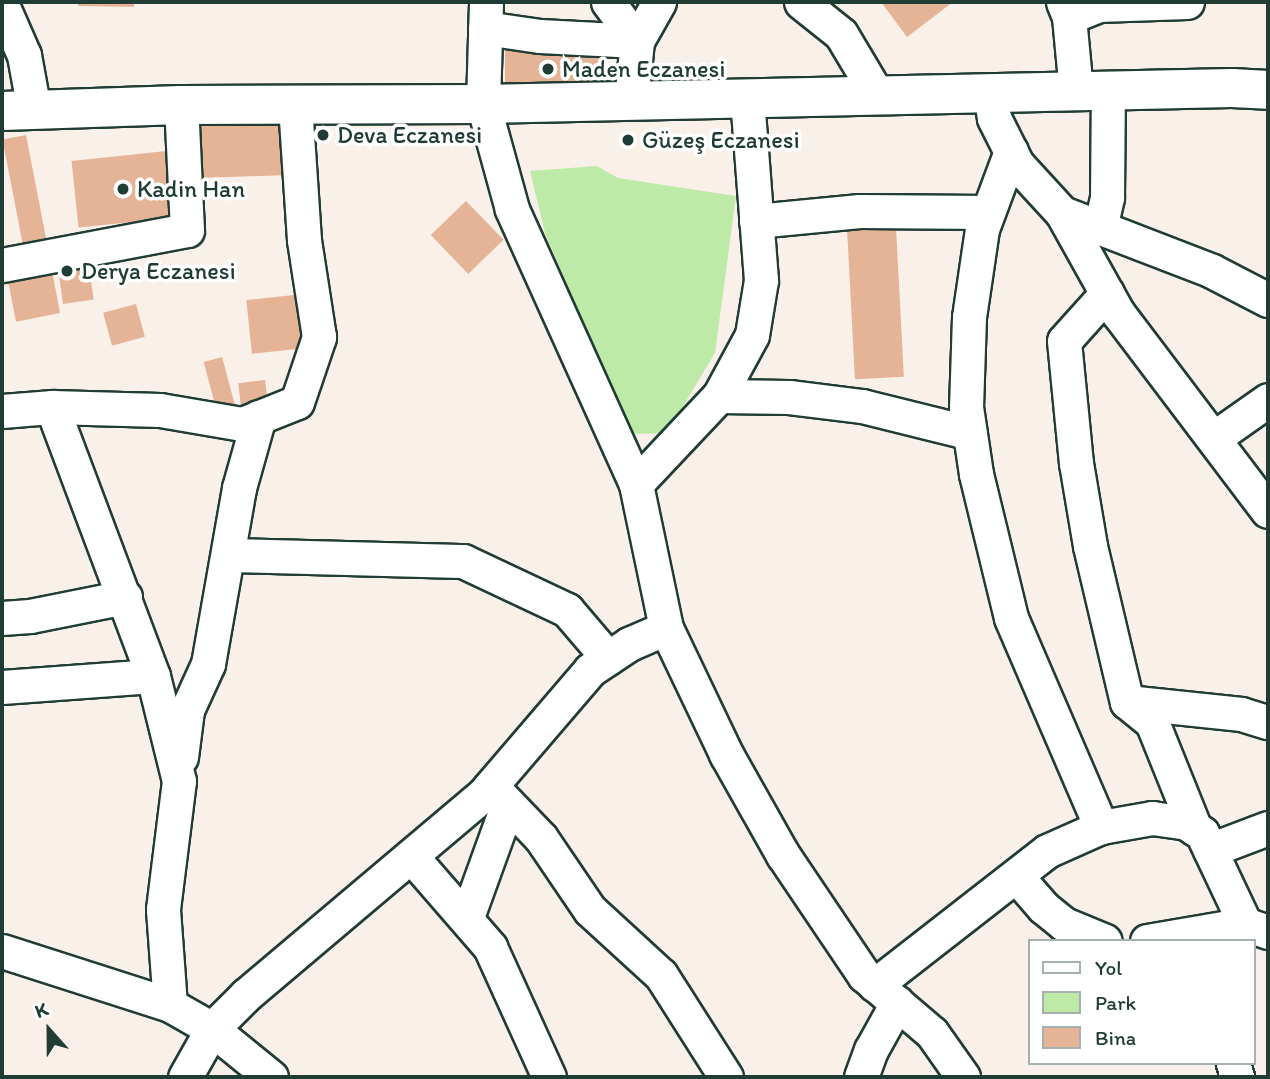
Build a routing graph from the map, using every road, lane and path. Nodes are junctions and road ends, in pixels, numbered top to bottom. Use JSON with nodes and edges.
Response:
{"nodes":[{"id":1,"x":608,"y":2,"type":"edge"},
{"id":2,"x":659,"y":2,"type":"edge"},
{"id":3,"x":801,"y":2,"type":"edge"},
{"id":4,"x":1186,"y":2,"type":"edge"},
{"id":5,"x":2,"y":5,"type":"edge"},
{"id":6,"x":1066,"y":9,"type":"edge"},
{"id":7,"x":486,"y":15,"type":"edge"},
{"id":8,"x":637,"y":41,"type":"junction"},
{"id":9,"x":1268,"y":90,"type":"edge"},
{"id":10,"x":1092,"y":91,"type":"junction"},
{"id":11,"x":990,"y":93,"type":"junction"},
{"id":12,"x":878,"y":96,"type":"junction"},
{"id":13,"x":747,"y":98,"type":"junction"},
{"id":14,"x":631,"y":101,"type":"junction"},
{"id":15,"x":295,"y":103,"type":"junction"},
{"id":16,"x":483,"y":104,"type":"junction"},
{"id":17,"x":181,"y":105,"type":"junction"},
{"id":18,"x":18,"y":111,"type":"edge"},
{"id":19,"x":1011,"y":151,"type":"junction"},
{"id":20,"x":988,"y":212,"type":"junction"},
{"id":21,"x":1062,"y":213,"type":"junction"},
{"id":22,"x":756,"y":220,"type":"junction"},
{"id":23,"x":1100,"y":228,"type":"junction"},
{"id":24,"x":2,"y":265,"type":"edge"},
{"id":25,"x":1107,"y":293,"type":"junction"},
{"id":26,"x":1268,"y":300,"type":"edge"},
{"id":27,"x":719,"y":396,"type":"junction"},
{"id":28,"x":1268,"y":400,"type":"edge"},
{"id":29,"x":52,"y":407,"type":"junction"},
{"id":30,"x":2,"y":411,"type":"edge"},
{"id":31,"x":258,"y":417,"type":"junction"},
{"id":32,"x":970,"y":433,"type":"junction"},
{"id":33,"x":1214,"y":438,"type":"junction"},
{"id":34,"x":636,"y":484,"type":"junction"},
{"id":35,"x":1268,"y":511,"type":"edge"},
{"id":36,"x":229,"y":555,"type":"junction"},
{"id":37,"x":125,"y":597,"type":"junction"},
{"id":38,"x":2,"y":618,"type":"edge"},
{"id":39,"x":666,"y":628,"type":"junction"},
{"id":40,"x":608,"y":658,"type":"junction"},
{"id":41,"x":153,"y":676,"type":"junction"},
{"id":42,"x":2,"y":687,"type":"edge"},
{"id":43,"x":1127,"y":702,"type":"junction"},
{"id":44,"x":1268,"y":722,"type":"edge"},
{"id":45,"x":179,"y":780,"type":"junction"},
{"id":46,"x":500,"y":795,"type":"junction"},
{"id":47,"x":1101,"y":827,"type":"junction"},
{"id":48,"x":1268,"y":828,"type":"edge"},
{"id":49,"x":1203,"y":839,"type":"junction"},
{"id":50,"x":411,"y":856,"type":"junction"},
{"id":51,"x":1017,"y":877,"type":"junction"},
{"id":52,"x":467,"y":917,"type":"junction"},
{"id":53,"x":1256,"y":928,"type":"edge"},
{"id":54,"x":1100,"y":939,"type":"edge"},
{"id":55,"x":1168,"y":939,"type":"edge"},
{"id":56,"x":2,"y":951,"type":"edge"},
{"id":57,"x":886,"y":994,"type":"junction"},
{"id":58,"x":170,"y":1005,"type":"junction"},
{"id":59,"x":212,"y":1029,"type":"junction"},
{"id":60,"x":544,"y":1074,"type":"edge"},
{"id":61,"x":185,"y":1077,"type":"edge"},
{"id":62,"x":271,"y":1077,"type":"edge"},
{"id":63,"x":726,"y":1077,"type":"edge"},
{"id":64,"x":861,"y":1077,"type":"edge"},
{"id":65,"x":963,"y":1077,"type":"edge"}],
"edges":[{"from":1,"to":8,"type":"street"},
{"from":2,"to":8,"type":"street"},
{"from":3,"to":12,"type":"street"},
{"from":4,"to":6,"type":"street"},
{"from":5,"to":18,"type":"street"},
{"from":6,"to":10,"type":"street"},
{"from":7,"to":8,"type":"street"},
{"from":7,"to":16,"type":"street"},
{"from":8,"to":14,"type":"street"},
{"from":9,"to":10,"type":"main road"},
{"from":10,"to":11,"type":"main road"},
{"from":10,"to":23,"type":"street"},
{"from":11,"to":12,"type":"main road"},
{"from":11,"to":19,"type":"street"},
{"from":12,"to":13,"type":"main road"},
{"from":13,"to":14,"type":"main road"},
{"from":13,"to":22,"type":"street"},
{"from":14,"to":16,"type":"main road"},
{"from":15,"to":16,"type":"main road"},
{"from":15,"to":17,"type":"main road"},
{"from":15,"to":31,"type":"street"},
{"from":16,"to":34,"type":"street"},
{"from":17,"to":18,"type":"main road"},
{"from":17,"to":24,"type":"street"},
{"from":19,"to":20,"type":"street"},
{"from":19,"to":21,"type":"street"},
{"from":20,"to":22,"type":"street"},
{"from":20,"to":32,"type":"street"},
{"from":21,"to":23,"type":"street"},
{"from":21,"to":25,"type":"street"},
{"from":22,"to":27,"type":"street"},
{"from":23,"to":26,"type":"street"},
{"from":25,"to":33,"type":"street"},
{"from":25,"to":43,"type":"street"},
{"from":27,"to":32,"type":"street"},
{"from":27,"to":34,"type":"street"},
{"from":28,"to":33,"type":"street"},
{"from":29,"to":30,"type":"street"},
{"from":29,"to":31,"type":"street"},
{"from":29,"to":37,"type":"street"},
{"from":31,"to":36,"type":"street"},
{"from":32,"to":47,"type":"street"},
{"from":33,"to":35,"type":"street"},
{"from":34,"to":39,"type":"street"},
{"from":36,"to":40,"type":"street"},
{"from":36,"to":45,"type":"street"},
{"from":37,"to":38,"type":"street"},
{"from":37,"to":41,"type":"street"},
{"from":39,"to":40,"type":"street"},
{"from":39,"to":57,"type":"street"},
{"from":40,"to":46,"type":"street"},
{"from":41,"to":42,"type":"street"},
{"from":41,"to":45,"type":"street"},
{"from":43,"to":44,"type":"street"},
{"from":43,"to":49,"type":"street"},
{"from":45,"to":58,"type":"street"},
{"from":46,"to":50,"type":"street"},
{"from":46,"to":52,"type":"street"},
{"from":46,"to":63,"type":"street"},
{"from":47,"to":49,"type":"street"},
{"from":47,"to":51,"type":"street"},
{"from":48,"to":49,"type":"street"},
{"from":49,"to":53,"type":"street"},
{"from":50,"to":52,"type":"street"},
{"from":50,"to":59,"type":"street"},
{"from":51,"to":54,"type":"street"},
{"from":51,"to":57,"type":"street"},
{"from":52,"to":60,"type":"street"},
{"from":53,"to":55,"type":"street"},
{"from":56,"to":58,"type":"street"},
{"from":57,"to":64,"type":"street"},
{"from":57,"to":65,"type":"street"},
{"from":58,"to":59,"type":"street"},
{"from":59,"to":61,"type":"street"},
{"from":59,"to":62,"type":"street"}]}
